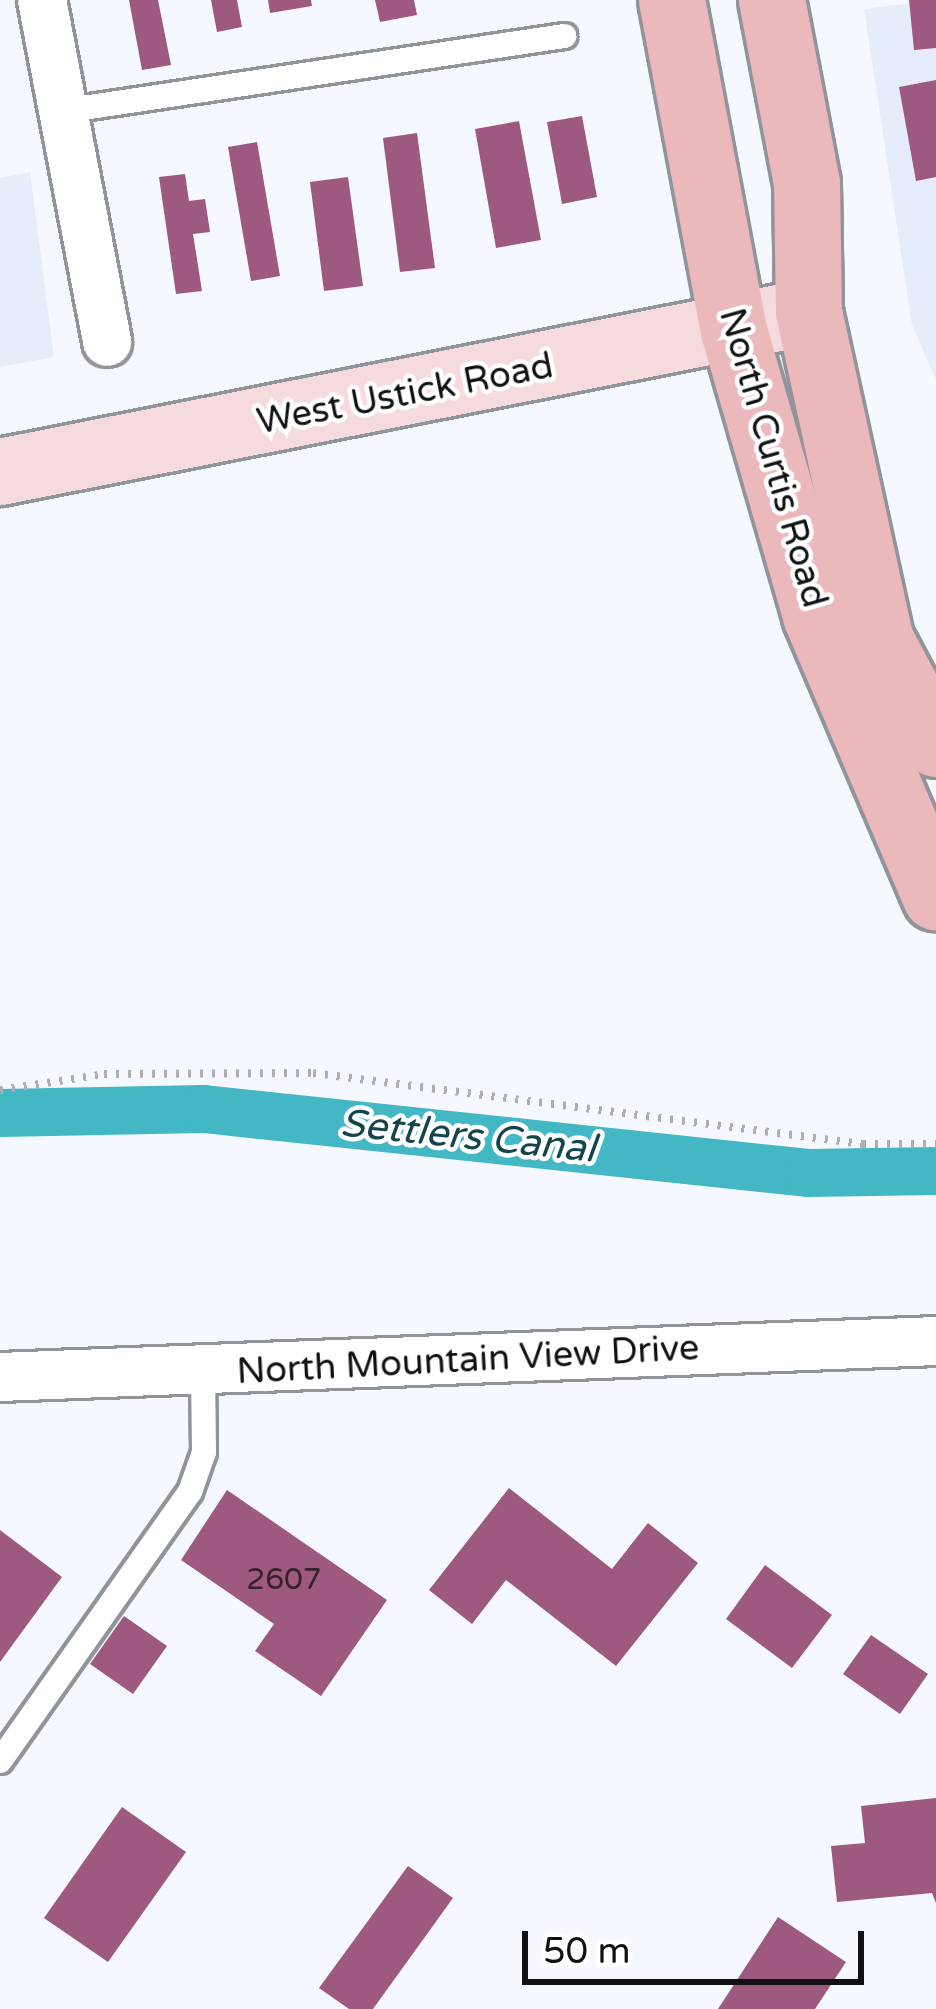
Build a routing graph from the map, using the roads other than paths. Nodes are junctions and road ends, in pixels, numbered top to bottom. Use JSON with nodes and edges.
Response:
{"nodes":[{"id":1,"x":42,"y":0,"type":"edge"},
{"id":2,"x":672,"y":0,"type":"edge"},
{"id":3,"x":772,"y":0,"type":"edge"},
{"id":4,"x":564,"y":36,"type":"dead end"},
{"id":5,"x":63,"y":111,"type":"junction"},
{"id":6,"x":809,"y":312,"type":"junction"},
{"id":7,"x":734,"y":331,"type":"junction"},
{"id":8,"x":107,"y":342,"type":"dead end"},
{"id":9,"x":0,"y":472,"type":"edge"},
{"id":10,"x":936,"y":744,"type":"edge"},
{"id":11,"x":936,"y":897,"type":"edge"},
{"id":12,"x":936,"y":1341,"type":"edge"},
{"id":13,"x":203,"y":1373,"type":"junction"},
{"id":14,"x":0,"y":1377,"type":"edge"},
{"id":15,"x":0,"y":1761,"type":"edge"}],
"edges":[{"from":1,"to":5,"type":"street"},
{"from":2,"to":7,"type":"main road","name":"North Curtis Road"},
{"from":3,"to":6,"type":"main road","name":"North Curtis Road"},
{"from":4,"to":5,"type":"lane"},
{"from":5,"to":8,"type":"street"},
{"from":6,"to":7,"type":"main road","name":"West Ustick Road"},
{"from":6,"to":10,"type":"main road","name":"North Curtis Road"},
{"from":7,"to":9,"type":"main road","name":"West Ustick Road"},
{"from":7,"to":11,"type":"main road","name":"North Curtis Road"},
{"from":12,"to":13,"type":"street","name":"North Mountain View Drive"},
{"from":13,"to":14,"type":"street","name":"North Mountain View Drive"},
{"from":13,"to":15,"type":"lane"}]}
